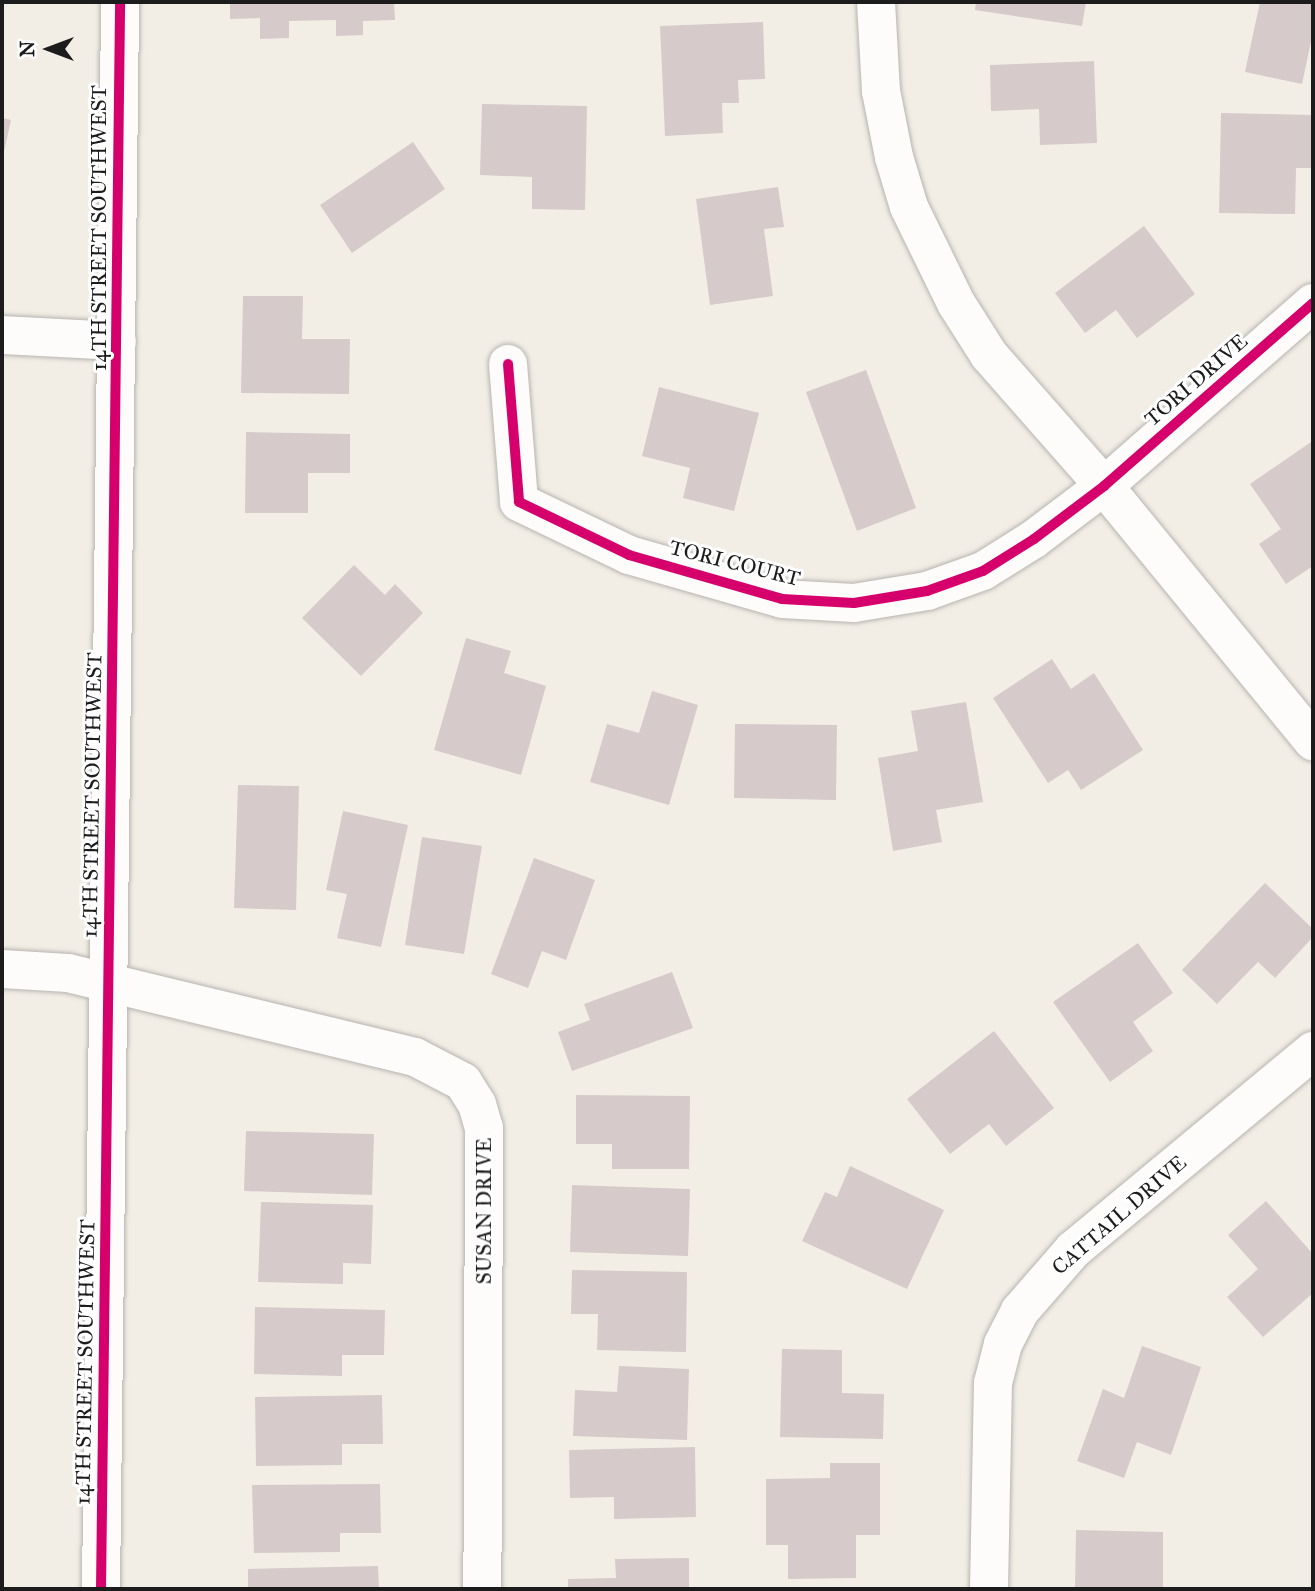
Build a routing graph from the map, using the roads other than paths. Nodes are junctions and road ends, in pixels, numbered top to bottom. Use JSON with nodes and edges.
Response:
{"nodes":[{"id":1,"x":120,"y":2,"type":"edge"},
{"id":2,"x":876,"y":2,"type":"edge"},
{"id":3,"x":1313,"y":303,"type":"edge"},
{"id":4,"x":2,"y":335,"type":"edge"},
{"id":5,"x":117,"y":341,"type":"junction"},
{"id":6,"x":508,"y":364,"type":"dead end"},
{"id":7,"x":1104,"y":486,"type":"junction"},
{"id":8,"x":1313,"y":741,"type":"edge"},
{"id":9,"x":2,"y":969,"type":"edge"},
{"id":10,"x":109,"y":983,"type":"junction"},
{"id":11,"x":1313,"y":1051,"type":"edge"},
{"id":12,"x":101,"y":1589,"type":"edge"},
{"id":13,"x":482,"y":1589,"type":"edge"},
{"id":14,"x":989,"y":1589,"type":"edge"}],
"edges":[{"from":1,"to":5,"type":"street","name":"14TH STREET SOUTHWEST"},
{"from":2,"to":7,"type":"street"},
{"from":3,"to":7,"type":"street","name":"TORI DRIVE"},
{"from":4,"to":5,"type":"street"},
{"from":5,"to":10,"type":"street","name":"14TH STREET SOUTHWEST"},
{"from":6,"to":7,"type":"street","name":"TORI COURT"},
{"from":7,"to":8,"type":"street"},
{"from":9,"to":10,"type":"street","name":"SUSAN DRIVE"},
{"from":10,"to":12,"type":"street","name":"14TH STREET SOUTHWEST"},
{"from":10,"to":13,"type":"street","name":"SUSAN DRIVE"},
{"from":11,"to":14,"type":"street","name":"CATTAIL DRIVE"}]}
